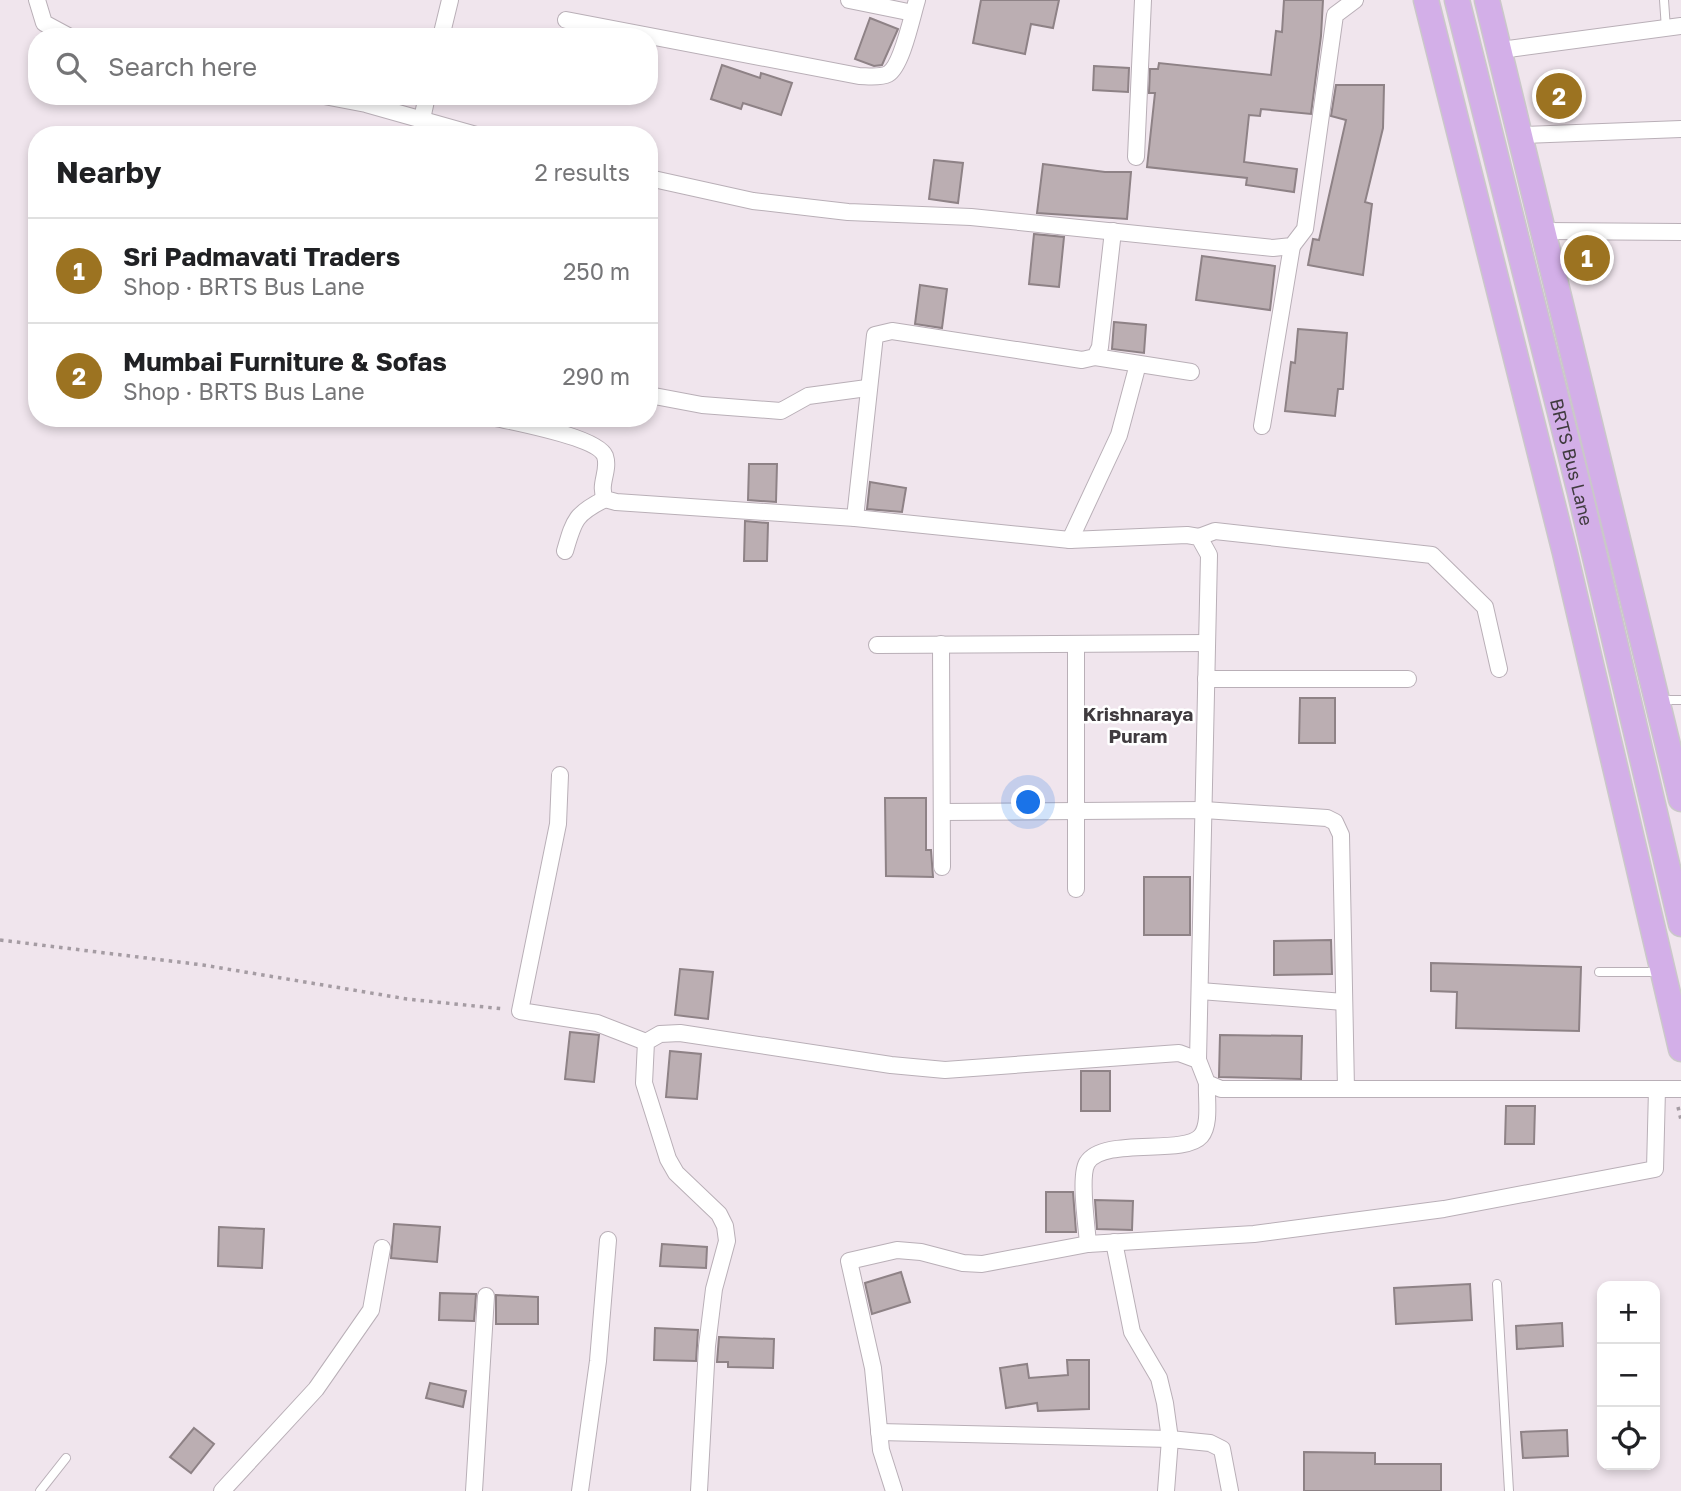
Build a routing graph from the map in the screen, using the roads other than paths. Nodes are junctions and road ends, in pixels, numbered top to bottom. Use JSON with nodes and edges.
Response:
{"nodes":[{"id":1,"x":37,"y":0,"type":"edge"},
{"id":2,"x":450,"y":0,"type":"edge"},
{"id":3,"x":849,"y":0,"type":"edge"},
{"id":4,"x":1143,"y":0,"type":"edge"},
{"id":5,"x":1355,"y":0,"type":"edge"},
{"id":6,"x":1426,"y":0,"type":"edge"},
{"id":7,"x":1457,"y":0,"type":"edge"},
{"id":8,"x":1487,"y":0,"type":"edge"},
{"id":9,"x":1664,"y":0,"type":"edge"},
{"id":10,"x":915,"y":6,"type":"edge"},
{"id":11,"x":566,"y":20,"type":"dead end"},
{"id":12,"x":1674,"y":27,"type":"edge"},
{"id":13,"x":53,"y":28,"type":"edge"},
{"id":14,"x":443,"y":28,"type":"edge"},
{"id":15,"x":608,"y":28,"type":"edge"},
{"id":16,"x":658,"y":38,"type":"edge"},
{"id":17,"x":1501,"y":50,"type":"junction"},
{"id":18,"x":362,"y":105,"type":"edge"},
{"id":19,"x":425,"y":105,"type":"edge"},
{"id":20,"x":422,"y":119,"type":"junction"},
{"id":21,"x":446,"y":126,"type":"edge"},
{"id":22,"x":1681,"y":129,"type":"edge"},
{"id":23,"x":1521,"y":135,"type":"junction"},
{"id":24,"x":1136,"y":157,"type":"dead end"},
{"id":25,"x":658,"y":180,"type":"edge"},
{"id":26,"x":1113,"y":231,"type":"junction"},
{"id":27,"x":1545,"y":231,"type":"junction"},
{"id":28,"x":1681,"y":232,"type":"edge"},
{"id":29,"x":1292,"y":246,"type":"junction"},
{"id":30,"x":1095,"y":357,"type":"junction"},
{"id":31,"x":1138,"y":364,"type":"junction"},
{"id":32,"x":1191,"y":372,"type":"dead end"},
{"id":33,"x":867,"y":388,"type":"junction"},
{"id":34,"x":658,"y":396,"type":"edge"},
{"id":35,"x":1262,"y":426,"type":"dead end"},
{"id":36,"x":534,"y":427,"type":"edge"},
{"id":37,"x":605,"y":499,"type":"junction"},
{"id":38,"x":855,"y":518,"type":"junction"},
{"id":39,"x":1199,"y":537,"type":"junction"},
{"id":40,"x":1070,"y":540,"type":"junction"},
{"id":41,"x":565,"y":551,"type":"dead end"},
{"id":42,"x":1207,"y":643,"type":"junction"},
{"id":43,"x":942,"y":644,"type":"junction"},
{"id":44,"x":1076,"y":644,"type":"junction"},
{"id":45,"x":877,"y":645,"type":"dead end"},
{"id":46,"x":1499,"y":669,"type":"dead end"},
{"id":47,"x":1206,"y":678,"type":"junction"},
{"id":48,"x":1408,"y":679,"type":"dead end"},
{"id":49,"x":1669,"y":700,"type":"edge"},
{"id":50,"x":560,"y":775,"type":"dead end"},
{"id":51,"x":1681,"y":799,"type":"edge"},
{"id":52,"x":1204,"y":810,"type":"junction"},
{"id":53,"x":1076,"y":811,"type":"junction"},
{"id":54,"x":942,"y":812,"type":"junction"},
{"id":55,"x":942,"y":867,"type":"dead end"},
{"id":56,"x":1076,"y":889,"type":"dead end"},
{"id":57,"x":1681,"y":925,"type":"edge"},
{"id":58,"x":1599,"y":972,"type":"dead end"},
{"id":59,"x":1664,"y":972,"type":"junction"},
{"id":60,"x":1200,"y":991,"type":"junction"},
{"id":61,"x":1344,"y":1002,"type":"junction"},
{"id":62,"x":646,"y":1042,"type":"junction"},
{"id":63,"x":1681,"y":1049,"type":"edge"},
{"id":64,"x":1198,"y":1060,"type":"junction"},
{"id":65,"x":1207,"y":1083,"type":"junction"},
{"id":66,"x":1346,"y":1089,"type":"junction"},
{"id":67,"x":1657,"y":1089,"type":"junction"},
{"id":68,"x":1681,"y":1089,"type":"edge"},
{"id":69,"x":608,"y":1240,"type":"dead end"},
{"id":70,"x":1114,"y":1242,"type":"junction"},
{"id":71,"x":1088,"y":1244,"type":"junction"},
{"id":72,"x":382,"y":1248,"type":"dead end"},
{"id":73,"x":1497,"y":1284,"type":"dead end"},
{"id":74,"x":486,"y":1296,"type":"dead end"},
{"id":75,"x":879,"y":1432,"type":"junction"},
{"id":76,"x":1170,"y":1439,"type":"junction"},
{"id":77,"x":65,"y":1458,"type":"dead end"},
{"id":78,"x":40,"y":1491,"type":"edge"},
{"id":79,"x":222,"y":1491,"type":"edge"},
{"id":80,"x":474,"y":1491,"type":"edge"},
{"id":81,"x":580,"y":1491,"type":"edge"},
{"id":82,"x":699,"y":1491,"type":"edge"},
{"id":83,"x":894,"y":1491,"type":"edge"},
{"id":84,"x":1166,"y":1491,"type":"edge"},
{"id":85,"x":1230,"y":1491,"type":"edge"},
{"id":86,"x":1509,"y":1491,"type":"edge"}],
"edges":[{"from":1,"to":13,"type":"street"},
{"from":2,"to":14,"type":"street"},
{"from":3,"to":10,"type":"street"},
{"from":4,"to":24,"type":"street"},
{"from":5,"to":29,"type":"street"},
{"from":6,"to":59,"type":"main road"},
{"from":7,"to":57,"type":"main road","name":"BRTS Bus Lane"},
{"from":8,"to":17,"type":"main road"},
{"from":9,"to":12,"type":"lane"},
{"from":10,"to":16,"type":"street"},
{"from":11,"to":15,"type":"street"},
{"from":12,"to":17,"type":"street"},
{"from":17,"to":23,"type":"main road"},
{"from":18,"to":20,"type":"street"},
{"from":19,"to":20,"type":"street"},
{"from":20,"to":21,"type":"street"},
{"from":22,"to":23,"type":"street"},
{"from":23,"to":27,"type":"main road"},
{"from":25,"to":26,"type":"street"},
{"from":26,"to":29,"type":"street"},
{"from":26,"to":30,"type":"street"},
{"from":27,"to":28,"type":"street"},
{"from":27,"to":49,"type":"main road"},
{"from":29,"to":35,"type":"street"},
{"from":30,"to":31,"type":"street"},
{"from":30,"to":33,"type":"street"},
{"from":31,"to":32,"type":"street"},
{"from":31,"to":40,"type":"street"},
{"from":33,"to":34,"type":"street"},
{"from":33,"to":38,"type":"street"},
{"from":36,"to":37,"type":"street"},
{"from":37,"to":38,"type":"street"},
{"from":37,"to":41,"type":"street"},
{"from":38,"to":40,"type":"street"},
{"from":39,"to":40,"type":"street"},
{"from":39,"to":42,"type":"street"},
{"from":39,"to":46,"type":"street"},
{"from":42,"to":44,"type":"street"},
{"from":42,"to":47,"type":"street"},
{"from":43,"to":44,"type":"street"},
{"from":43,"to":45,"type":"street"},
{"from":43,"to":54,"type":"street"},
{"from":44,"to":53,"type":"street"},
{"from":47,"to":48,"type":"street"},
{"from":47,"to":52,"type":"street"},
{"from":49,"to":51,"type":"main road"},
{"from":50,"to":62,"type":"street"},
{"from":52,"to":53,"type":"street"},
{"from":52,"to":60,"type":"street"},
{"from":52,"to":61,"type":"street"},
{"from":53,"to":54,"type":"street"},
{"from":53,"to":56,"type":"street"},
{"from":54,"to":55,"type":"street"},
{"from":58,"to":59,"type":"lane"},
{"from":59,"to":63,"type":"main road"},
{"from":60,"to":61,"type":"street"},
{"from":60,"to":64,"type":"street"},
{"from":61,"to":66,"type":"street"},
{"from":62,"to":64,"type":"street"},
{"from":62,"to":82,"type":"street"},
{"from":64,"to":65,"type":"street"},
{"from":65,"to":66,"type":"street"},
{"from":65,"to":71,"type":"street"},
{"from":66,"to":67,"type":"street"},
{"from":67,"to":68,"type":"street"},
{"from":67,"to":70,"type":"street"},
{"from":69,"to":81,"type":"street"},
{"from":70,"to":71,"type":"street"},
{"from":70,"to":76,"type":"street"},
{"from":71,"to":75,"type":"street"},
{"from":72,"to":79,"type":"street"},
{"from":73,"to":86,"type":"lane"},
{"from":74,"to":80,"type":"street"},
{"from":75,"to":76,"type":"street"},
{"from":75,"to":83,"type":"street"},
{"from":76,"to":84,"type":"street"},
{"from":76,"to":85,"type":"street"},
{"from":77,"to":78,"type":"lane"}]}
